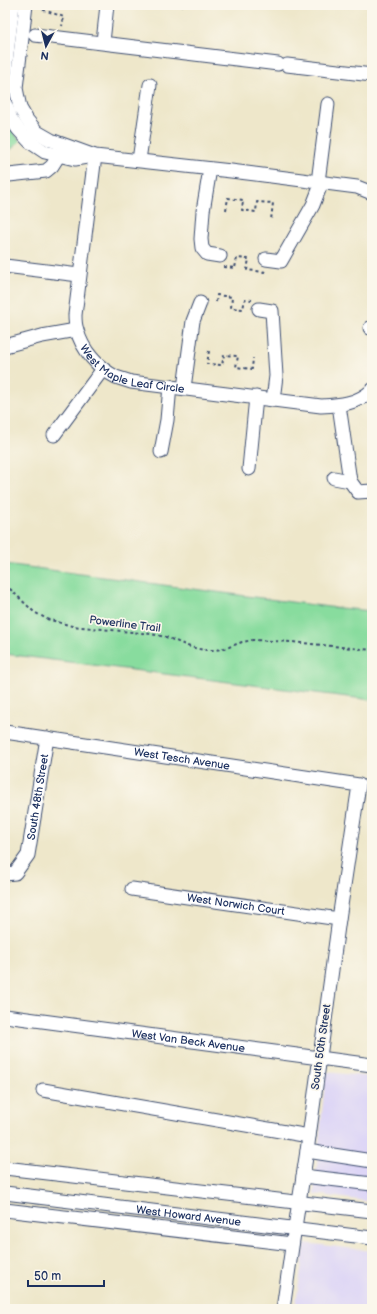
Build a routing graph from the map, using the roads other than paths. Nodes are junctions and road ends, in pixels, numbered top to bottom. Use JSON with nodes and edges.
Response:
{"nodes":[{"id":1,"x":13,"y":5,"type":"edge"},
{"id":2,"x":26,"y":5,"type":"edge"},
{"id":3,"x":107,"y":5,"type":"edge"},
{"id":4,"x":36,"y":35,"type":"dead end"},
{"id":5,"x":103,"y":42,"type":"junction"},
{"id":6,"x":5,"y":70,"type":"edge"},
{"id":7,"x":372,"y":75,"type":"edge"},
{"id":8,"x":150,"y":86,"type":"dead end"},
{"id":9,"x":10,"y":88,"type":"edge"},
{"id":10,"x":5,"y":103,"type":"edge"},
{"id":11,"x":328,"y":104,"type":"dead end"},
{"id":12,"x":59,"y":155,"type":"junction"},
{"id":13,"x":95,"y":156,"type":"junction"},
{"id":14,"x":139,"y":160,"type":"junction"},
{"id":15,"x":210,"y":169,"type":"junction"},
{"id":16,"x":9,"y":174,"type":"dead end"},
{"id":17,"x":320,"y":182,"type":"junction"},
{"id":18,"x":372,"y":193,"type":"edge"},
{"id":19,"x":220,"y":256,"type":"road end"},
{"id":20,"x":266,"y":259,"type":"road end"},
{"id":21,"x":5,"y":266,"type":"edge"},
{"id":22,"x":79,"y":275,"type":"junction"},
{"id":23,"x":200,"y":303,"type":"dead end"},
{"id":24,"x":259,"y":309,"type":"road end"},
{"id":25,"x":76,"y":330,"type":"junction"},
{"id":26,"x":5,"y":346,"type":"edge"},
{"id":27,"x":103,"y":369,"type":"junction"},
{"id":28,"x":170,"y":386,"type":"junction"},
{"id":29,"x":184,"y":388,"type":"junction"},
{"id":30,"x":372,"y":390,"type":"edge"},
{"id":31,"x":256,"y":398,"type":"junction"},
{"id":32,"x":273,"y":400,"type":"junction"},
{"id":33,"x":339,"y":406,"type":"junction"},
{"id":34,"x":54,"y":436,"type":"dead end"},
{"id":35,"x":161,"y":452,"type":"dead end"},
{"id":36,"x":249,"y":468,"type":"dead end"},
{"id":37,"x":334,"y":478,"type":"dead end"},
{"id":38,"x":350,"y":480,"type":"junction"},
{"id":39,"x":372,"y":491,"type":"edge"},
{"id":40,"x":5,"y":732,"type":"edge"},
{"id":41,"x":47,"y":738,"type":"junction"},
{"id":42,"x":359,"y":785,"type":"joint"},
{"id":43,"x":5,"y":874,"type":"edge"},
{"id":44,"x":132,"y":889,"type":"dead end"},
{"id":45,"x":339,"y":919,"type":"junction"},
{"id":46,"x":5,"y":1016,"type":"edge"},
{"id":47,"x":320,"y":1058,"type":"junction"},
{"id":48,"x":372,"y":1065,"type":"edge"},
{"id":49,"x":43,"y":1090,"type":"dead end"},
{"id":50,"x":309,"y":1136,"type":"junction"},
{"id":51,"x":308,"y":1151,"type":"junction"},
{"id":52,"x":372,"y":1161,"type":"edge"},
{"id":53,"x":5,"y":1168,"type":"edge"},
{"id":54,"x":303,"y":1176,"type":"junction"},
{"id":55,"x":372,"y":1184,"type":"edge"},
{"id":56,"x":5,"y":1193,"type":"edge"},
{"id":57,"x":299,"y":1202,"type":"junction"},
{"id":58,"x":5,"y":1210,"type":"edge"},
{"id":59,"x":372,"y":1211,"type":"edge"},
{"id":60,"x":294,"y":1229,"type":"junction"},
{"id":61,"x":372,"y":1238,"type":"edge"},
{"id":62,"x":292,"y":1244,"type":"junction"},
{"id":63,"x":283,"y":1309,"type":"edge"}],
"edges":[{"from":1,"to":6,"type":"street"},
{"from":2,"to":9,"type":"street"},
{"from":3,"to":5,"type":"street"},
{"from":4,"to":5,"type":"street"},
{"from":5,"to":7,"type":"street"},
{"from":8,"to":14,"type":"street"},
{"from":9,"to":13,"type":"street"},
{"from":10,"to":12,"type":"street"},
{"from":11,"to":17,"type":"street"},
{"from":12,"to":13,"type":"street"},
{"from":12,"to":16,"type":"street"},
{"from":13,"to":14,"type":"street"},
{"from":13,"to":22,"type":"street","name":"West Maple Leaf Circle"},
{"from":14,"to":15,"type":"street"},
{"from":15,"to":17,"type":"street"},
{"from":15,"to":19,"type":"street"},
{"from":17,"to":18,"type":"street"},
{"from":17,"to":20,"type":"street"},
{"from":21,"to":22,"type":"street"},
{"from":22,"to":25,"type":"street","name":"West Maple Leaf Circle"},
{"from":23,"to":29,"type":"street"},
{"from":24,"to":32,"type":"street"},
{"from":25,"to":26,"type":"street"},
{"from":25,"to":27,"type":"street","name":"West Maple Leaf Circle"},
{"from":27,"to":28,"type":"street","name":"West Maple Leaf Circle"},
{"from":27,"to":34,"type":"street"},
{"from":28,"to":29,"type":"street","name":"West Maple Leaf Circle"},
{"from":28,"to":35,"type":"street"},
{"from":29,"to":31,"type":"street","name":"West Maple Leaf Circle"},
{"from":30,"to":33,"type":"street","name":"West Maple Leaf Circle"},
{"from":31,"to":32,"type":"street","name":"West Maple Leaf Circle"},
{"from":31,"to":36,"type":"street"},
{"from":32,"to":33,"type":"street","name":"West Maple Leaf Circle"},
{"from":33,"to":38,"type":"street"},
{"from":37,"to":38,"type":"street"},
{"from":38,"to":39,"type":"street"},
{"from":40,"to":41,"type":"street","name":"West Tesch Avenue"},
{"from":41,"to":42,"type":"street","name":"West Tesch Avenue"},
{"from":41,"to":43,"type":"street","name":"South 48th Street"},
{"from":42,"to":45,"type":"street","name":"South 50th Street"},
{"from":44,"to":45,"type":"street","name":"West Norwich Court"},
{"from":45,"to":47,"type":"street","name":"South 50th Street"},
{"from":46,"to":47,"type":"street","name":"West Van Beck Avenue"},
{"from":47,"to":48,"type":"street","name":"West Van Beck Avenue"},
{"from":47,"to":50,"type":"street","name":"South 50th Street"},
{"from":49,"to":50,"type":"street"},
{"from":50,"to":51,"type":"street","name":"South 50th Street"},
{"from":51,"to":52,"type":"street"},
{"from":51,"to":54,"type":"street","name":"South 50th Street"},
{"from":53,"to":57,"type":"street"},
{"from":54,"to":55,"type":"street"},
{"from":54,"to":57,"type":"street","name":"South 50th Street"},
{"from":56,"to":60,"type":"street","name":"West Howard Avenue"},
{"from":57,"to":59,"type":"street"},
{"from":57,"to":60,"type":"street","name":"South 50th Street"},
{"from":58,"to":62,"type":"street","name":"West Howard Avenue"},
{"from":60,"to":61,"type":"street","name":"West Howard Avenue"},
{"from":60,"to":62,"type":"street","name":"South 50th Street"},
{"from":62,"to":63,"type":"street","name":"South 50th Street"}]}
